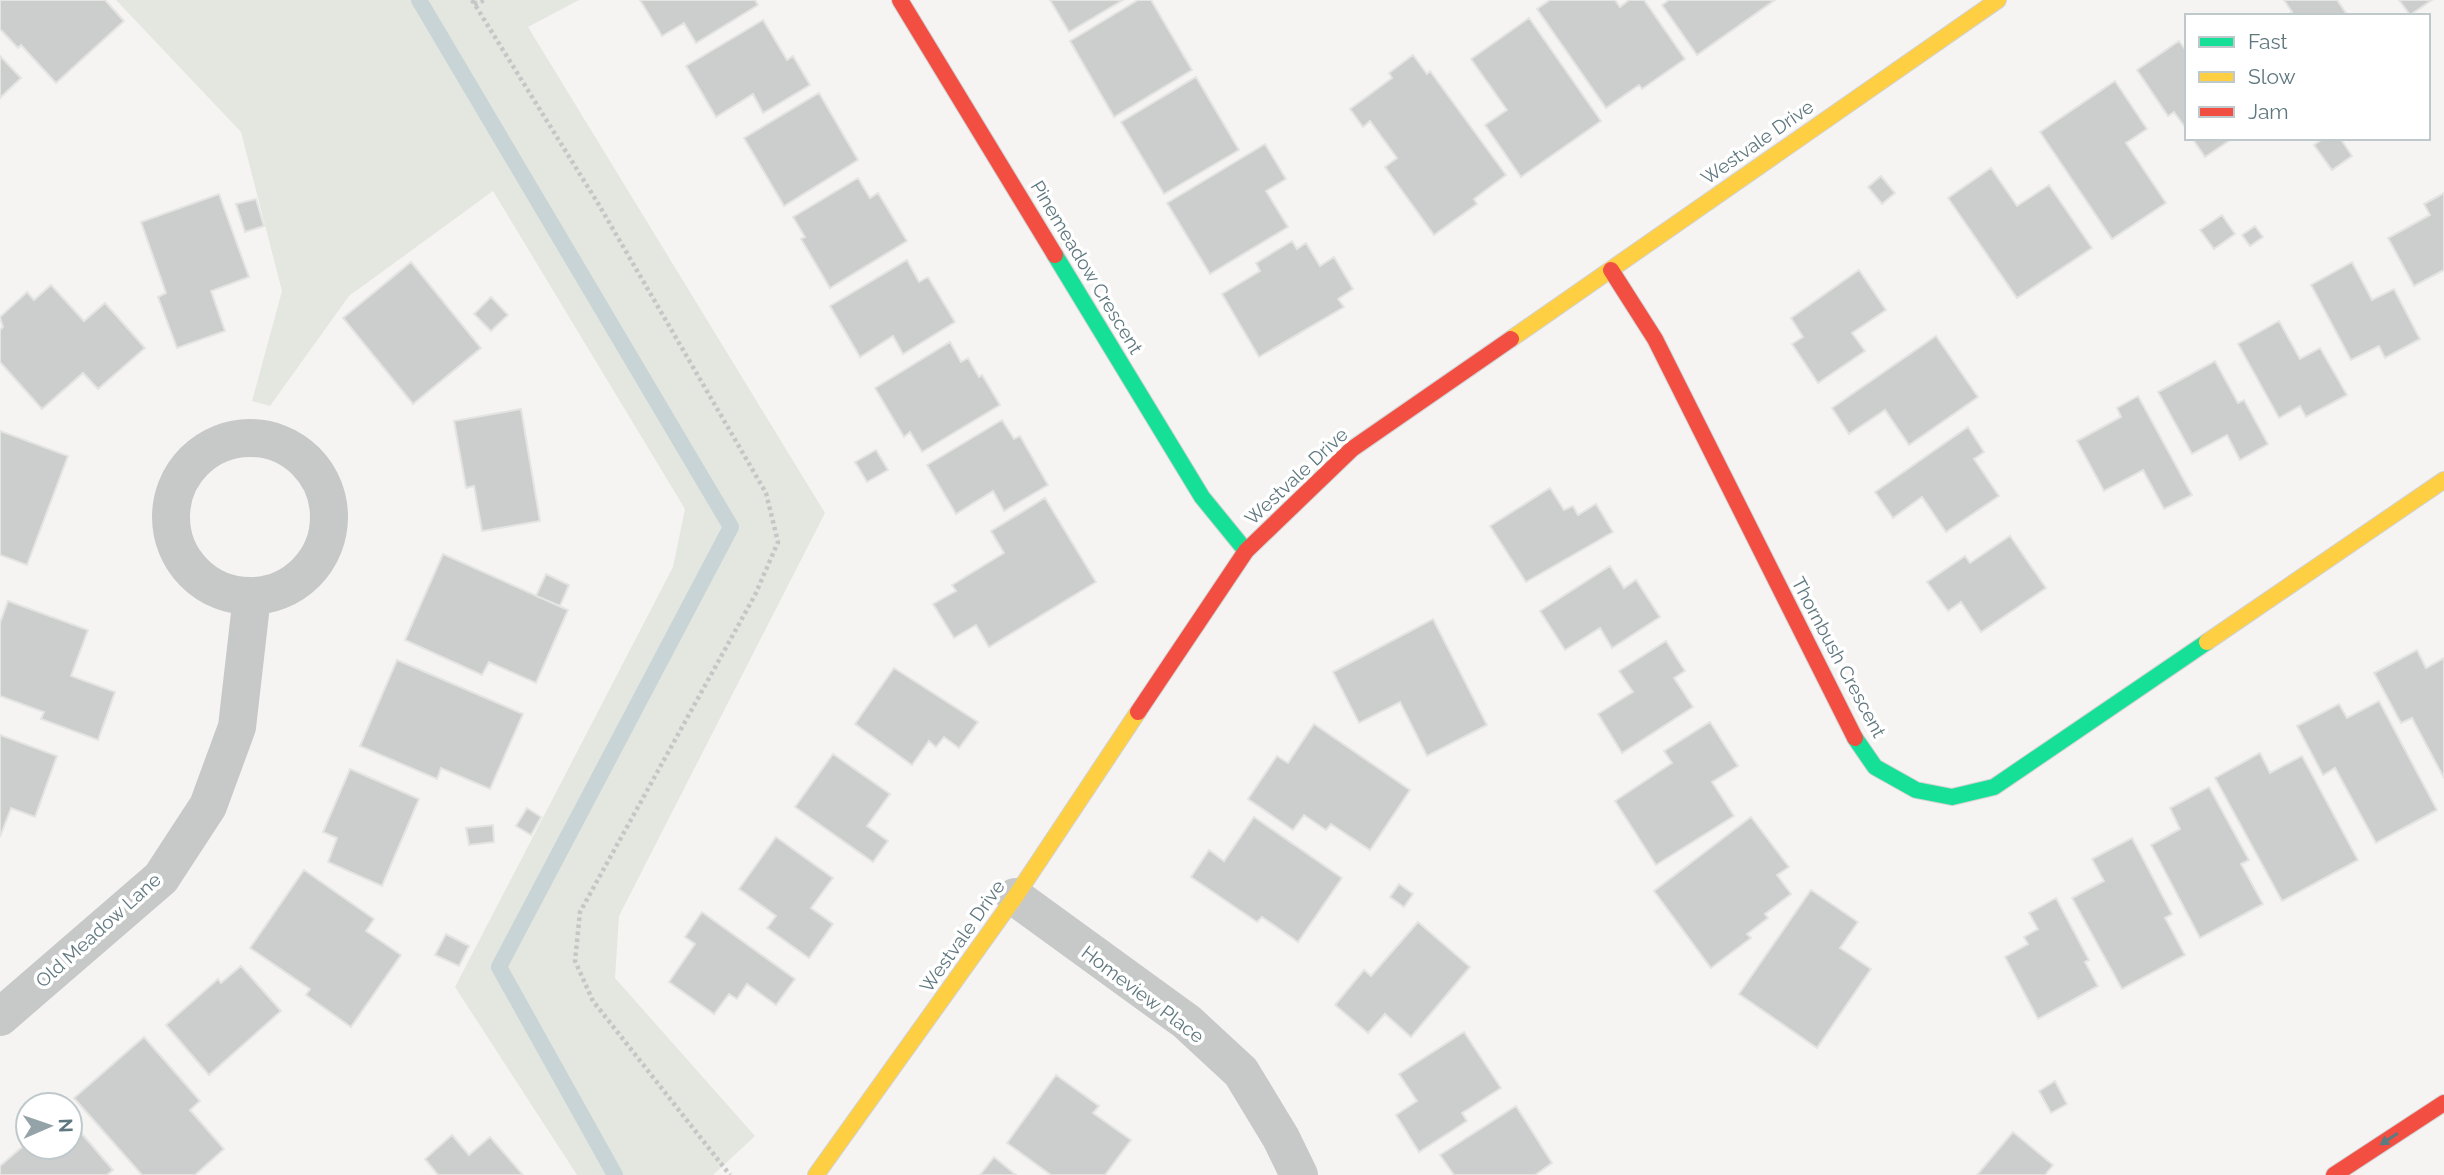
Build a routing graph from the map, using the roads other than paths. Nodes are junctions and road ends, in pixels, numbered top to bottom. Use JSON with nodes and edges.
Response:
{"nodes":[{"id":1,"x":900,"y":0,"type":"edge"},
{"id":2,"x":1998,"y":0,"type":"edge"},
{"id":3,"x":1611,"y":270,"type":"junction"},
{"id":4,"x":2444,"y":480,"type":"edge"},
{"id":5,"x":1246,"y":551,"type":"junction"},
{"id":6,"x":252,"y":596,"type":"junction"},
{"id":7,"x":1015,"y":897,"type":"junction"},
{"id":8,"x":0,"y":1017,"type":"edge"},
{"id":9,"x":2444,"y":1103,"type":"edge"},
{"id":10,"x":816,"y":1175,"type":"edge"},
{"id":11,"x":1299,"y":1175,"type":"edge"},
{"id":12,"x":2334,"y":1175,"type":"edge"}],
"edges":[{"from":1,"to":5,"type":"street","name":"Pinemeadow Crescent"},
{"from":2,"to":3,"type":"street","name":"Westvale Drive"},
{"from":3,"to":4,"type":"street","name":"Thornbush Crescent"},
{"from":3,"to":5,"type":"street","name":"Westvale Drive"},
{"from":5,"to":7,"type":"street","name":"Westvale Drive"},
{"from":6,"to":6,"type":"street"},
{"from":6,"to":8,"type":"street","name":"Old Meadow Lane"},
{"from":7,"to":10,"type":"street","name":"Westvale Drive"},
{"from":7,"to":11,"type":"street","name":"Homeview Place"},
{"from":9,"to":12,"type":"street","one_way":true}]}
